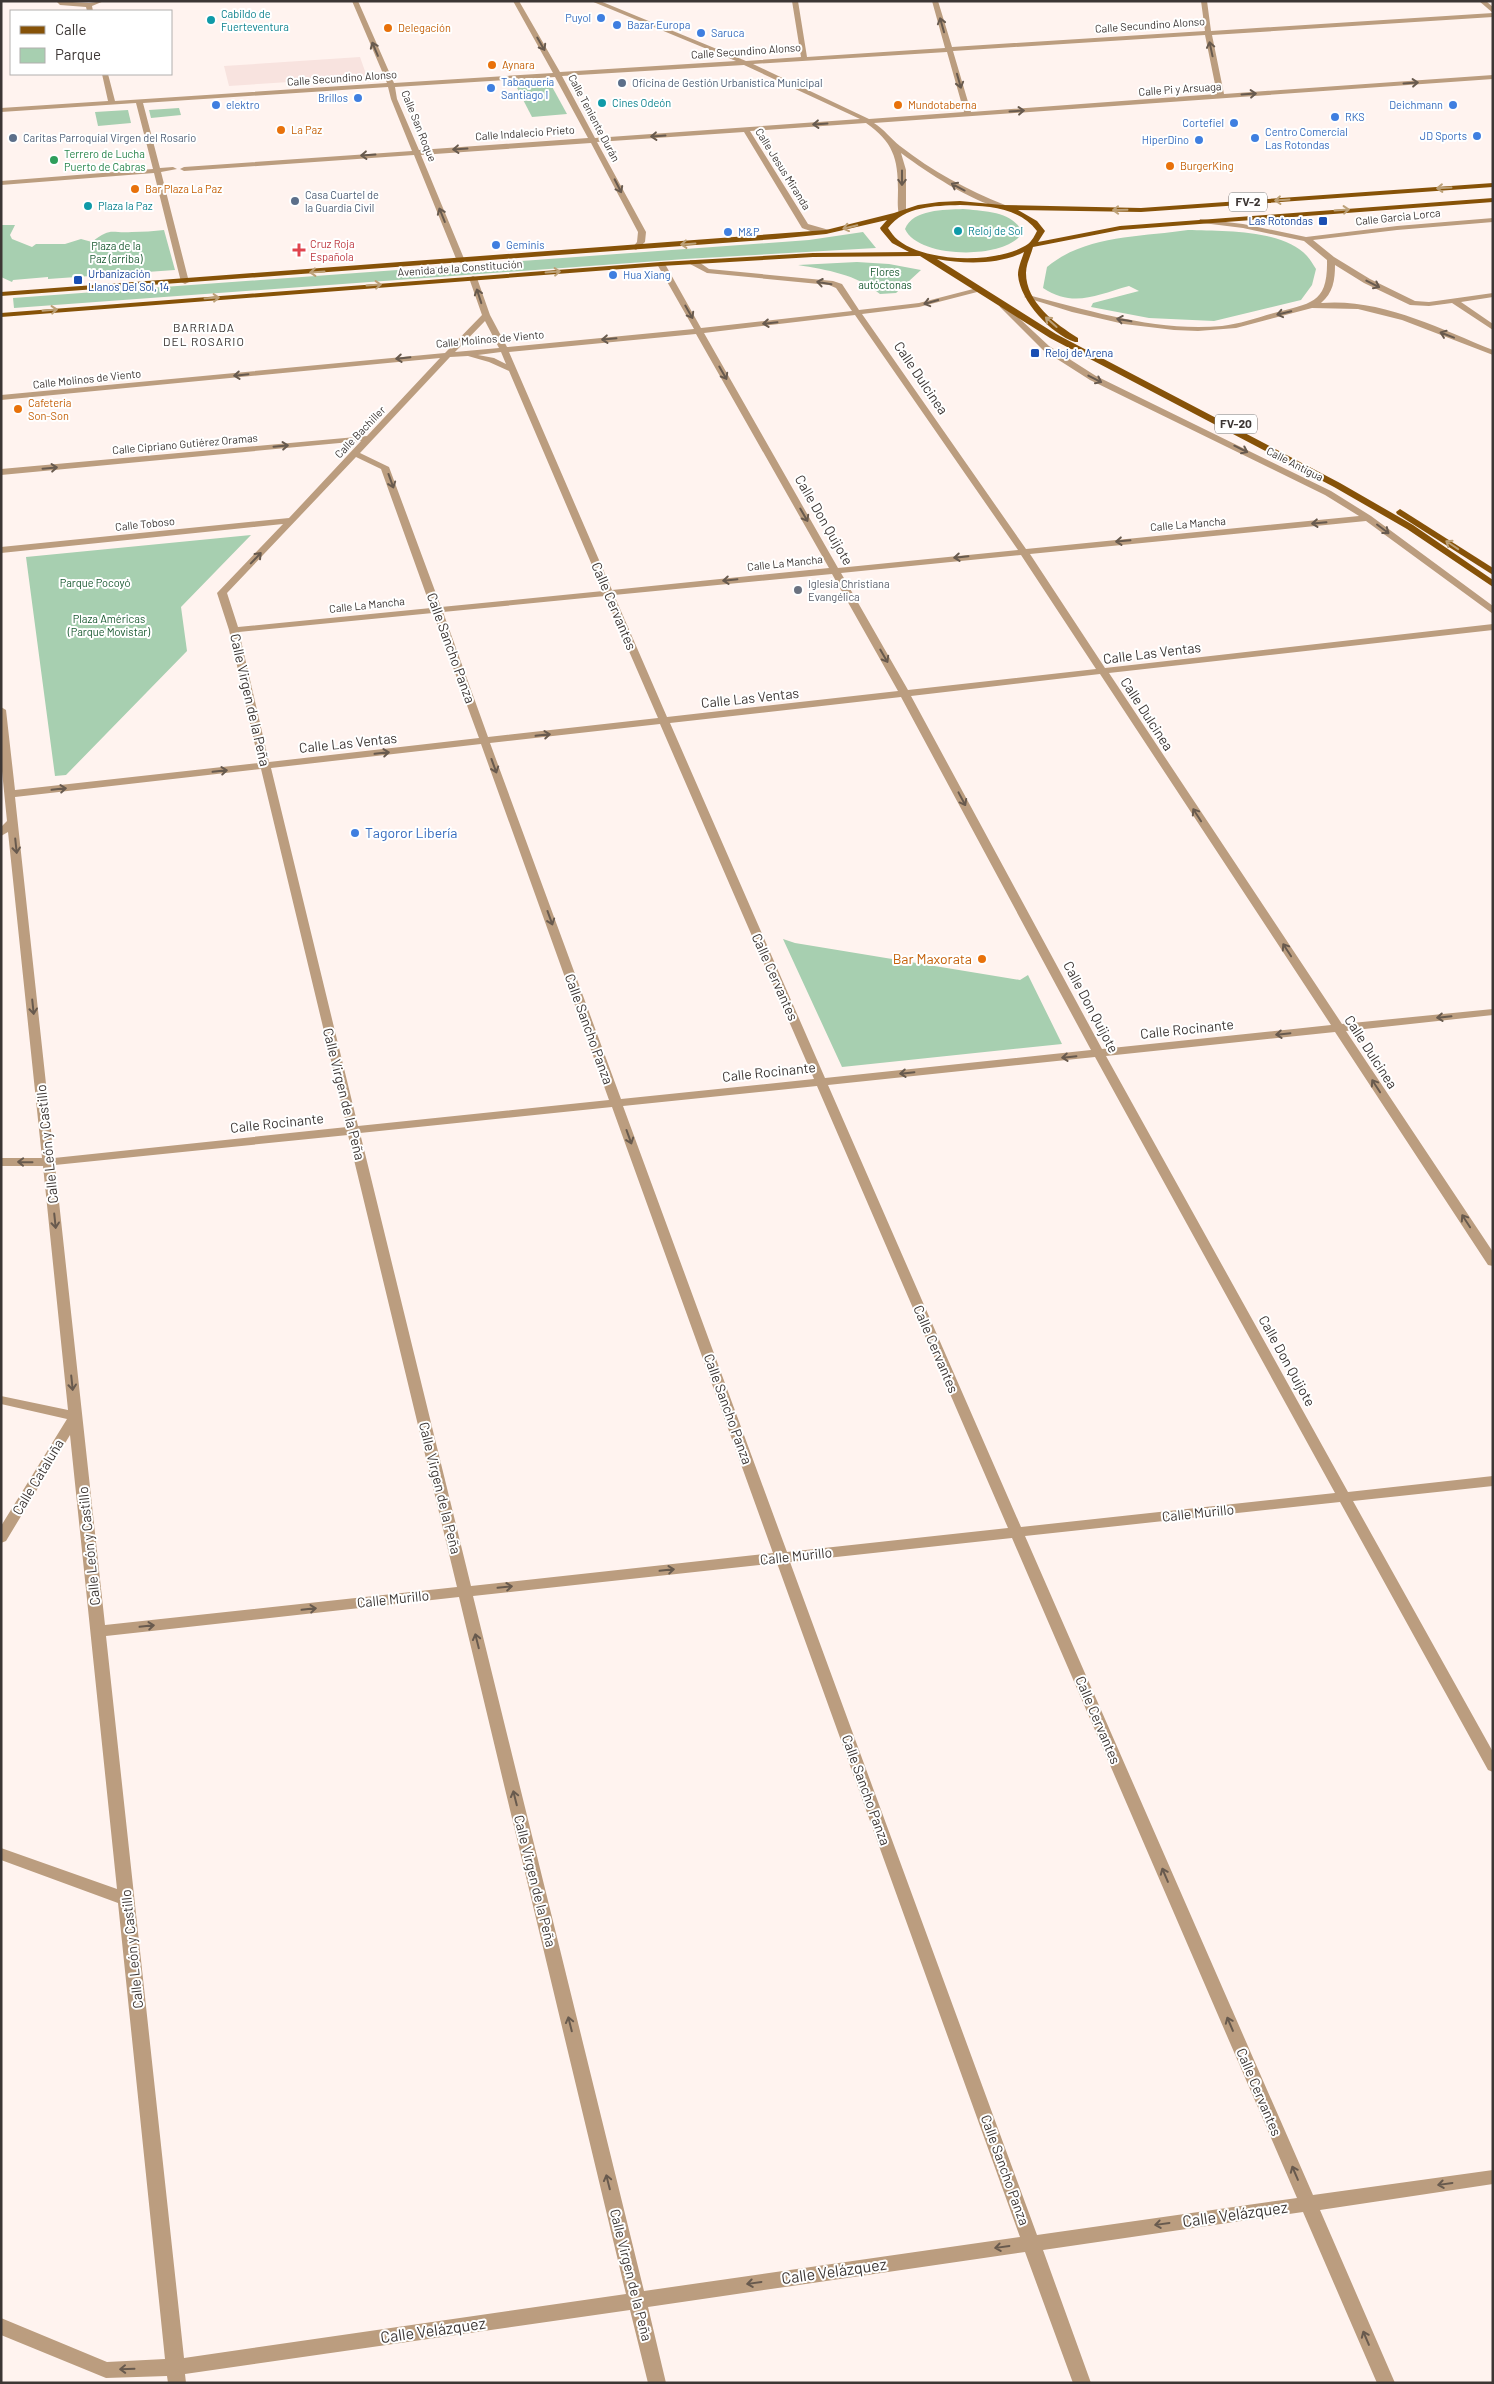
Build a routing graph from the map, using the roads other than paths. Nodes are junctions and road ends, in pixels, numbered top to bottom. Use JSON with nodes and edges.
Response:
{"nodes":[{"id":1,"x":59,"y":1,"type":"edge"},
{"id":2,"x":101,"y":1,"type":"edge"},
{"id":3,"x":355,"y":1,"type":"edge"},
{"id":4,"x":516,"y":1,"type":"edge"},
{"id":5,"x":594,"y":1,"type":"edge"},
{"id":6,"x":795,"y":1,"type":"edge"},
{"id":7,"x":935,"y":1,"type":"edge"},
{"id":8,"x":1204,"y":1,"type":"edge"},
{"id":9,"x":1482,"y":1,"type":"edge"},
{"id":10,"x":90,"y":8,"type":"edge"},
{"id":11,"x":1493,"y":13,"type":"edge"},
{"id":12,"x":1208,"y":32,"type":"junction"},
{"id":13,"x":949,"y":48,"type":"junction"},
{"id":14,"x":804,"y":57,"type":"junction"},
{"id":15,"x":741,"y":62,"type":"junction"},
{"id":16,"x":558,"y":74,"type":"junction"},
{"id":17,"x":105,"y":75,"type":"edge"},
{"id":18,"x":1493,"y":77,"type":"edge"},
{"id":19,"x":391,"y":85,"type":"junction"},
{"id":20,"x":1221,"y":96,"type":"junction"},
{"id":21,"x":139,"y":101,"type":"junction"},
{"id":22,"x":112,"y":103,"type":"junction"},
{"id":23,"x":1,"y":110,"type":"edge"},
{"id":24,"x":968,"y":114,"type":"junction"},
{"id":25,"x":868,"y":121,"type":"junction"},
{"id":26,"x":746,"y":130,"type":"junction"},
{"id":27,"x":594,"y":140,"type":"junction"},
{"id":28,"x":895,"y":146,"type":"junction"},
{"id":29,"x":417,"y":152,"type":"junction"},
{"id":30,"x":174,"y":169,"type":"dead end"},
{"id":31,"x":184,"y":169,"type":"dead end"},
{"id":32,"x":157,"y":171,"type":"junction"},
{"id":33,"x":1,"y":183,"type":"edge"},
{"id":34,"x":1493,"y":186,"type":"edge"},
{"id":35,"x":1493,"y":200,"type":"edge"},
{"id":36,"x":1002,"y":208,"type":"junction"},
{"id":37,"x":899,"y":213,"type":"junction"},
{"id":38,"x":1493,"y":220,"type":"edge"},
{"id":39,"x":1198,"y":221,"type":"junction"},
{"id":40,"x":826,"y":232,"type":"junction"},
{"id":41,"x":1306,"y":239,"type":"junction"},
{"id":42,"x":1031,"y":246,"type":"junction"},
{"id":43,"x":636,"y":248,"type":"junction"},
{"id":44,"x":921,"y":254,"type":"junction"},
{"id":45,"x":1331,"y":259,"type":"junction"},
{"id":46,"x":460,"y":261,"type":"junction"},
{"id":47,"x":693,"y":262,"type":"junction"},
{"id":48,"x":661,"y":264,"type":"junction"},
{"id":49,"x":474,"y":278,"type":"junction"},
{"id":50,"x":185,"y":282,"type":"junction"},
{"id":51,"x":978,"y":289,"type":"junction"},
{"id":52,"x":1,"y":294,"type":"edge"},
{"id":53,"x":1493,"y":296,"type":"edge"},
{"id":54,"x":1028,"y":297,"type":"junction"},
{"id":55,"x":1454,"y":301,"type":"junction"},
{"id":56,"x":1003,"y":305,"type":"junction"},
{"id":57,"x":1308,"y":308,"type":"junction"},
{"id":58,"x":859,"y":313,"type":"junction"},
{"id":59,"x":1,"y":315,"type":"edge"},
{"id":60,"x":486,"y":315,"type":"junction"},
{"id":61,"x":1493,"y":328,"type":"edge"},
{"id":62,"x":699,"y":331,"type":"junction"},
{"id":63,"x":504,"y":349,"type":"junction"},
{"id":64,"x":1493,"y":353,"type":"edge"},
{"id":65,"x":452,"y":354,"type":"junction"},
{"id":66,"x":513,"y":370,"type":"junction"},
{"id":67,"x":1,"y":398,"type":"edge"},
{"id":68,"x":370,"y":438,"type":"junction"},
{"id":69,"x":355,"y":454,"type":"junction"},
{"id":70,"x":1,"y":472,"type":"edge"},
{"id":71,"x":1368,"y":518,"type":"junction"},
{"id":72,"x":292,"y":520,"type":"junction"},
{"id":73,"x":1,"y":550,"type":"edge"},
{"id":74,"x":1023,"y":551,"type":"junction"},
{"id":75,"x":835,"y":570,"type":"junction"},
{"id":76,"x":1493,"y":572,"type":"edge"},
{"id":77,"x":1493,"y":584,"type":"edge"},
{"id":78,"x":608,"y":592,"type":"junction"},
{"id":79,"x":222,"y":593,"type":"joint"},
{"id":80,"x":437,"y":609,"type":"junction"},
{"id":81,"x":1493,"y":611,"type":"edge"},
{"id":82,"x":1493,"y":627,"type":"edge"},
{"id":83,"x":234,"y":630,"type":"junction"},
{"id":84,"x":1103,"y":672,"type":"junction"},
{"id":85,"x":905,"y":694,"type":"junction"},
{"id":86,"x":1,"y":710,"type":"edge"},
{"id":87,"x":664,"y":721,"type":"junction"},
{"id":88,"x":485,"y":741,"type":"junction"},
{"id":89,"x":265,"y":766,"type":"junction"},
{"id":90,"x":10,"y":794,"type":"junction"},
{"id":91,"x":7,"y":822,"type":"edge"},
{"id":92,"x":1,"y":833,"type":"edge"},
{"id":93,"x":1493,"y":1012,"type":"edge"},
{"id":94,"x":1338,"y":1028,"type":"junction"},
{"id":95,"x":1099,"y":1054,"type":"junction"},
{"id":96,"x":820,"y":1082,"type":"junction"},
{"id":97,"x":616,"y":1103,"type":"junction"},
{"id":98,"x":353,"y":1130,"type":"junction"},
{"id":99,"x":1,"y":1162,"type":"edge"},
{"id":100,"x":49,"y":1162,"type":"junction"},
{"id":101,"x":1493,"y":1262,"type":"edge"},
{"id":102,"x":1,"y":1400,"type":"edge"},
{"id":103,"x":75,"y":1416,"type":"junction"},
{"id":104,"x":1493,"y":1481,"type":"edge"},
{"id":105,"x":1345,"y":1497,"type":"junction"},
{"id":106,"x":1016,"y":1532,"type":"junction"},
{"id":107,"x":1,"y":1538,"type":"edge"},
{"id":108,"x":782,"y":1557,"type":"junction"},
{"id":109,"x":465,"y":1592,"type":"junction"},
{"id":110,"x":99,"y":1631,"type":"junction"},
{"id":111,"x":1493,"y":1766,"type":"edge"},
{"id":112,"x":1,"y":1854,"type":"edge"},
{"id":113,"x":126,"y":1898,"type":"junction"},
{"id":114,"x":1493,"y":2177,"type":"edge"},
{"id":115,"x":1308,"y":2204,"type":"junction"},
{"id":116,"x":1031,"y":2243,"type":"junction"},
{"id":117,"x":637,"y":2300,"type":"junction"},
{"id":118,"x":1,"y":2326,"type":"edge"},
{"id":119,"x":176,"y":2375,"type":"edge"},
{"id":120,"x":657,"y":2383,"type":"edge"},
{"id":121,"x":1082,"y":2383,"type":"edge"},
{"id":122,"x":1386,"y":2383,"type":"edge"}],
"edges":[{"from":1,"to":10,"type":"street"},
{"from":2,"to":10,"type":"street"},
{"from":19,"to":3,"type":"street","name":"Calle San Roque","one_way":true},
{"from":4,"to":16,"type":"street","name":"Calle Teniente Durán","one_way":true},
{"from":5,"to":15,"type":"street"},
{"from":6,"to":14,"type":"street"},
{"from":13,"to":7,"type":"street","one_way":true},
{"from":8,"to":12,"type":"street"},
{"from":9,"to":11,"type":"street"},
{"from":11,"to":12,"type":"street","name":"Calle Secundino Alonso"},
{"from":12,"to":13,"type":"street","name":"Calle Secundino Alonso"},
{"from":20,"to":12,"type":"street","one_way":true},
{"from":13,"to":14,"type":"street","name":"Calle Secundino Alonso"},
{"from":13,"to":24,"type":"street","one_way":true},
{"from":14,"to":15,"type":"street","name":"Calle Secundino Alonso"},
{"from":15,"to":16,"type":"street","name":"Calle Secundino Alonso"},
{"from":15,"to":25,"type":"street"},
{"from":16,"to":19,"type":"street","name":"Calle Secundino Alonso"},
{"from":16,"to":27,"type":"street","name":"Calle Teniente Durán"},
{"from":17,"to":22,"type":"street"},
{"from":20,"to":18,"type":"street","name":"Calle Pi y Arsuaga","one_way":true},
{"from":19,"to":21,"type":"street","name":"Calle Secundino Alonso"},
{"from":19,"to":29,"type":"street","name":"Calle San Roque"},
{"from":24,"to":20,"type":"street","name":"Calle Pi y Arsuaga","one_way":true},
{"from":21,"to":22,"type":"street","name":"Calle Secundino Alonso"},
{"from":21,"to":32,"type":"street"},
{"from":22,"to":23,"type":"street","name":"Calle Secundino Alonso"},
{"from":24,"to":25,"type":"street","name":"Calle Pi y Arsuaga"},
{"from":25,"to":26,"type":"street","name":"Calle Indalecio Prieto","one_way":true},
{"from":25,"to":28,"type":"street"},
{"from":26,"to":27,"type":"street","name":"Calle Indalecio Prieto","one_way":true},
{"from":26,"to":40,"type":"street","name":"Calle Jesus Miranda"},
{"from":27,"to":29,"type":"street","name":"Calle Indalecio Prieto","one_way":true},
{"from":27,"to":43,"type":"street","name":"Calle Teniente Durán","one_way":true},
{"from":36,"to":28,"type":"street","one_way":true},
{"from":28,"to":37,"type":"street","one_way":true},
{"from":29,"to":31,"type":"street","name":"Calle Indalecio Prieto","one_way":true},
{"from":46,"to":29,"type":"street","name":"Calle San Roque","one_way":true},
{"from":30,"to":32,"type":"street"},
{"from":32,"to":33,"type":"street"},
{"from":32,"to":50,"type":"street"},
{"from":34,"to":36,"type":"main road","number":"FV-2","one_way":true},
{"from":39,"to":35,"type":"main road","number":"FV-2","one_way":true},
{"from":36,"to":37,"type":"main road","name":"Avenida de la Constitución"},
{"from":36,"to":42,"type":"main road"},
{"from":37,"to":40,"type":"main road","name":"Avenida de la Constitución","one_way":true},
{"from":37,"to":44,"type":"main road"},
{"from":38,"to":41,"type":"street","name":"Calle Garcia Lorca"},
{"from":39,"to":41,"type":"street"},
{"from":39,"to":42,"type":"main road","number":"FV-2"},
{"from":40,"to":43,"type":"main road","name":"Avenida de la Constitución","one_way":true},
{"from":41,"to":45,"type":"street"},
{"from":42,"to":44,"type":"main road"},
{"from":42,"to":54,"type":"main road","number":"FV-20"},
{"from":43,"to":46,"type":"main road","name":"Avenida de la Constitución"},
{"from":44,"to":47,"type":"main road","name":"Avenida de la Constitución"},
{"from":44,"to":51,"type":"main road","number":"FV-20"},
{"from":45,"to":55,"type":"street","one_way":true},
{"from":45,"to":57,"type":"street"},
{"from":46,"to":50,"type":"main road","name":"Avenida de la Constitución","one_way":true},
{"from":47,"to":48,"type":"main road","name":"Avenida de la Constitución"},
{"from":58,"to":47,"type":"street","name":"Calle Dulcinea","one_way":true},
{"from":49,"to":48,"type":"main road","name":"Avenida de la Constitución","one_way":true},
{"from":48,"to":62,"type":"street","name":"Calle Don Quijote","one_way":true},
{"from":59,"to":49,"type":"main road","name":"Avenida de la Constitución","one_way":true},
{"from":60,"to":49,"type":"street","one_way":true},
{"from":50,"to":52,"type":"main road","name":"Avenida de la Constitución"},
{"from":51,"to":56,"type":"main road","number":"FV-20"},
{"from":51,"to":58,"type":"street","name":"Calle Molinos de Viento","one_way":true},
{"from":53,"to":55,"type":"street"},
{"from":57,"to":54,"type":"street","one_way":true},
{"from":76,"to":54,"type":"main road","number":"FV-20","one_way":true},
{"from":55,"to":61,"type":"street"},
{"from":56,"to":71,"type":"street","name":"Calle Antigua","one_way":true},
{"from":56,"to":77,"type":"main road","number":"FV-20"},
{"from":64,"to":57,"type":"street","one_way":true},
{"from":58,"to":62,"type":"street","name":"Calle Molinos de Viento","one_way":true},
{"from":58,"to":74,"type":"street","name":"Calle Dulcinea"},
{"from":60,"to":63,"type":"street","name":"Calle Cervantes"},
{"from":60,"to":65,"type":"street","name":"Calle Bachiller"},
{"from":62,"to":63,"type":"street","name":"Calle Molinos de Viento","one_way":true},
{"from":62,"to":75,"type":"street","name":"Calle Don Quijote","one_way":true},
{"from":63,"to":65,"type":"street","name":"Calle Molinos de Viento"},
{"from":63,"to":66,"type":"street","name":"Calle Cervantes"},
{"from":65,"to":66,"type":"street"},
{"from":65,"to":67,"type":"street","name":"Calle Molinos de Viento","one_way":true},
{"from":65,"to":68,"type":"street","name":"Calle Bachiller"},
{"from":66,"to":78,"type":"street","name":"Calle Cervantes"},
{"from":68,"to":69,"type":"street","name":"Calle Bachiller"},
{"from":70,"to":68,"type":"street","name":"Calle Cipriano Gutiérez Oramas","one_way":true},
{"from":69,"to":72,"type":"street","name":"Calle Bachiller"},
{"from":69,"to":80,"type":"street","name":"Calle Sancho Panza","one_way":true},
{"from":71,"to":74,"type":"street","name":"Calle La Mancha","one_way":true},
{"from":71,"to":81,"type":"street","name":"Calle Antigua","one_way":true},
{"from":72,"to":73,"type":"street","name":"Calle Toboso"},
{"from":79,"to":72,"type":"street","name":"Calle Bachiller","one_way":true},
{"from":74,"to":75,"type":"street","name":"Calle La Mancha","one_way":true},
{"from":74,"to":84,"type":"street","name":"Calle Dulcinea"},
{"from":75,"to":78,"type":"street","name":"Calle La Mancha","one_way":true},
{"from":75,"to":85,"type":"street","name":"Calle Don Quijote","one_way":true},
{"from":78,"to":80,"type":"street","name":"Calle La Mancha"},
{"from":78,"to":87,"type":"street","name":"Calle Cervantes"},
{"from":79,"to":83,"type":"street","name":"Calle Virgen de la Peña"},
{"from":80,"to":83,"type":"street","name":"Calle La Mancha"},
{"from":80,"to":88,"type":"street","name":"Calle Sancho Panza"},
{"from":82,"to":84,"type":"street","name":"Calle Las Ventas"},
{"from":83,"to":89,"type":"street","name":"Calle Virgen de la Peña"},
{"from":84,"to":85,"type":"street","name":"Calle Las Ventas"},
{"from":94,"to":84,"type":"street","name":"Calle Dulcinea","one_way":true},
{"from":85,"to":87,"type":"street","name":"Calle Las Ventas"},
{"from":85,"to":95,"type":"street","name":"Calle Don Quijote","one_way":true},
{"from":86,"to":90,"type":"street","name":"Calle León y Castillo"},
{"from":88,"to":87,"type":"street","name":"Calle Las Ventas","one_way":true},
{"from":87,"to":96,"type":"street","name":"Calle Cervantes"},
{"from":89,"to":88,"type":"street","name":"Calle Las Ventas","one_way":true},
{"from":88,"to":97,"type":"street","name":"Calle Sancho Panza","one_way":true},
{"from":90,"to":89,"type":"street","name":"Calle Las Ventas","one_way":true},
{"from":89,"to":98,"type":"street","name":"Calle Virgen de la Peña"},
{"from":90,"to":91,"type":"street","name":"Calle León y Castillo"},
{"from":91,"to":92,"type":"street"},
{"from":91,"to":100,"type":"street","name":"Calle León y Castillo","one_way":true},
{"from":93,"to":94,"type":"street","name":"Calle Rocinante","one_way":true},
{"from":94,"to":95,"type":"street","name":"Calle Rocinante","one_way":true},
{"from":101,"to":94,"type":"street","name":"Calle Dulcinea","one_way":true},
{"from":95,"to":96,"type":"street","name":"Calle Rocinante","one_way":true},
{"from":95,"to":105,"type":"street","name":"Calle Don Quijote"},
{"from":96,"to":97,"type":"street","name":"Calle Rocinante"},
{"from":96,"to":106,"type":"street","name":"Calle Cervantes"},
{"from":97,"to":98,"type":"street","name":"Calle Rocinante"},
{"from":97,"to":108,"type":"street","name":"Calle Sancho Panza","one_way":true},
{"from":98,"to":100,"type":"street","name":"Calle Rocinante"},
{"from":98,"to":109,"type":"street","name":"Calle Virgen de la Peña"},
{"from":100,"to":99,"type":"street","name":"Calle Rocinante","one_way":true},
{"from":100,"to":103,"type":"street","name":"Calle León y Castillo","one_way":true},
{"from":102,"to":103,"type":"street"},
{"from":103,"to":107,"type":"street","name":"Calle Cataluña"},
{"from":103,"to":110,"type":"street","name":"Calle León y Castillo"},
{"from":104,"to":105,"type":"street","name":"Calle Murillo"},
{"from":105,"to":106,"type":"street","name":"Calle Murillo"},
{"from":105,"to":111,"type":"street","name":"Calle Don Quijote"},
{"from":106,"to":108,"type":"street","name":"Calle Murillo"},
{"from":115,"to":106,"type":"street","name":"Calle Cervantes","one_way":true},
{"from":109,"to":108,"type":"street","name":"Calle Murillo","one_way":true},
{"from":108,"to":116,"type":"street","name":"Calle Sancho Panza"},
{"from":110,"to":109,"type":"street","name":"Calle Murillo","one_way":true},
{"from":117,"to":109,"type":"street","name":"Calle Virgen de la Peña","one_way":true},
{"from":110,"to":113,"type":"street","name":"Calle León y Castillo"},
{"from":112,"to":113,"type":"street"},
{"from":113,"to":119,"type":"street","name":"Calle León y Castillo"},
{"from":114,"to":115,"type":"street","name":"Calle Velázquez","one_way":true},
{"from":115,"to":116,"type":"street","name":"Calle Velázquez","one_way":true},
{"from":122,"to":115,"type":"street","name":"Calle Cervantes","one_way":true},
{"from":116,"to":117,"type":"street","name":"Calle Velázquez","one_way":true},
{"from":116,"to":121,"type":"street","name":"Calle Sancho Panza"},
{"from":117,"to":119,"type":"street","name":"Calle Velázquez"},
{"from":117,"to":120,"type":"street","name":"Calle Virgen de la Peña"},
{"from":119,"to":118,"type":"street","name":"Calle Velázquez","one_way":true}]}
